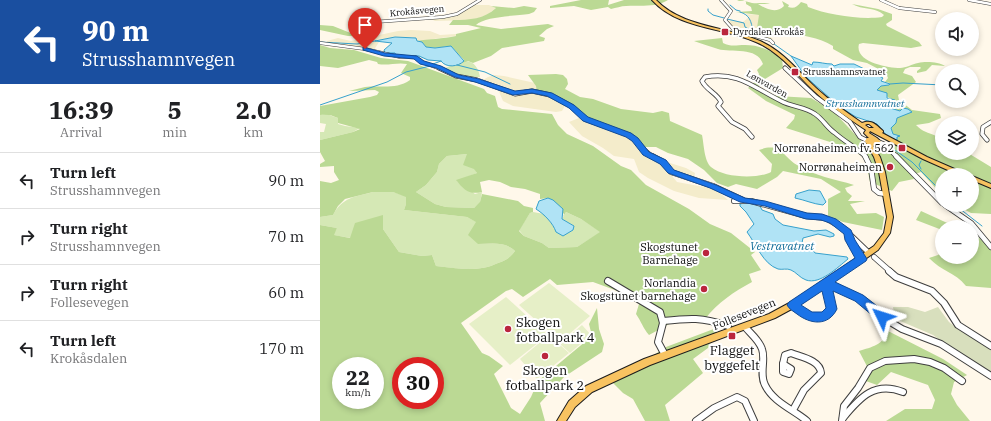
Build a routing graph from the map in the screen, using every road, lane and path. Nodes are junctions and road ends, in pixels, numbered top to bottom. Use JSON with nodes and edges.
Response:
{"nodes":[{"id":1,"x":480,"y":0,"type":"edge"},
{"id":2,"x":654,"y":0,"type":"edge"},
{"id":3,"x":721,"y":0,"type":"edge"},
{"id":4,"x":881,"y":0,"type":"edge"},
{"id":5,"x":969,"y":0,"type":"edge"},
{"id":6,"x":991,"y":4,"type":"edge"},
{"id":7,"x":935,"y":12,"type":"dead end"},
{"id":8,"x":374,"y":22,"type":"dead end"},
{"id":9,"x":320,"y":43,"type":"edge"},
{"id":10,"x":774,"y":43,"type":"junction"},
{"id":11,"x":766,"y":45,"type":"junction"},
{"id":12,"x":776,"y":51,"type":"junction"},
{"id":13,"x":786,"y":60,"type":"junction"},
{"id":14,"x":786,"y":68,"type":"dead end"},
{"id":15,"x":991,"y":122,"type":"edge"},
{"id":16,"x":864,"y":124,"type":"junction"},
{"id":17,"x":872,"y":129,"type":"junction"},
{"id":18,"x":752,"y":137,"type":"dead end"},
{"id":19,"x":987,"y":140,"type":"dead end"},
{"id":20,"x":868,"y":141,"type":"junction"},
{"id":21,"x":876,"y":144,"type":"junction"},
{"id":22,"x":948,"y":168,"type":"edge"},
{"id":23,"x":979,"y":181,"type":"edge"},
{"id":24,"x":991,"y":186,"type":"edge"},
{"id":25,"x":886,"y":194,"type":"junction"},
{"id":26,"x":935,"y":196,"type":"edge"},
{"id":27,"x":743,"y":200,"type":"junction"},
{"id":28,"x":734,"y":201,"type":"dead end"},
{"id":29,"x":955,"y":212,"type":"edge"},
{"id":30,"x":848,"y":232,"type":"junction"},
{"id":31,"x":991,"y":247,"type":"edge"},
{"id":32,"x":867,"y":251,"type":"dead end"},
{"id":33,"x":874,"y":257,"type":"dead end"},
{"id":34,"x":862,"y":259,"type":"junction"},
{"id":35,"x":608,"y":281,"type":"dead end"},
{"id":36,"x":793,"y":305,"type":"junction"},
{"id":37,"x":663,"y":321,"type":"junction"},
{"id":38,"x":728,"y":326,"type":"dead end"},
{"id":39,"x":745,"y":327,"type":"junction"},
{"id":40,"x":991,"y":346,"type":"edge"},
{"id":41,"x":665,"y":355,"type":"junction"},
{"id":42,"x":783,"y":364,"type":"dead end"},
{"id":43,"x":991,"y":376,"type":"edge"},
{"id":44,"x":962,"y":381,"type":"dead end"},
{"id":45,"x":903,"y":392,"type":"dead end"},
{"id":46,"x":793,"y":410,"type":"junction"},
{"id":47,"x":842,"y":419,"type":"edge"},
{"id":48,"x":561,"y":421,"type":"edge"},
{"id":49,"x":696,"y":421,"type":"edge"},
{"id":50,"x":754,"y":421,"type":"edge"},
{"id":51,"x":807,"y":421,"type":"edge"}],
"edges":[{"from":1,"to":8,"type":"street","name":"Krokåsvegen"},
{"from":2,"to":11,"type":"main road"},
{"from":3,"to":10,"type":"street"},
{"from":4,"to":7,"type":"street"},
{"from":5,"to":6,"type":"street"},
{"from":9,"to":27,"type":"street"},
{"from":10,"to":11,"type":"street"},
{"from":10,"to":12,"type":"main road"},
{"from":11,"to":12,"type":"main road"},
{"from":11,"to":13,"type":"main road"},
{"from":12,"to":13,"type":"main road"},
{"from":13,"to":16,"type":"main road"},
{"from":14,"to":20,"type":"street"},
{"from":15,"to":19,"type":"street"},
{"from":16,"to":17,"type":"main road"},
{"from":16,"to":20,"type":"main road","name":"Follesevegen"},
{"from":17,"to":21,"type":"main road","name":"Follesevegen"},
{"from":17,"to":22,"type":"main road"},
{"from":18,"to":25,"type":"street","name":"Lønvarden"},
{"from":20,"to":21,"type":"main road","name":"Follesevegen"},
{"from":20,"to":21,"type":"main road"},
{"from":21,"to":25,"type":"main road","name":"Follesevegen"},
{"from":21,"to":26,"type":"street"},
{"from":23,"to":24,"type":"main road"},
{"from":25,"to":34,"type":"main road","name":"Follesevegen"},
{"from":27,"to":28,"type":"street"},
{"from":27,"to":30,"type":"street"},
{"from":29,"to":31,"type":"street"},
{"from":30,"to":32,"type":"street"},
{"from":30,"to":34,"type":"street"},
{"from":33,"to":40,"type":"street"},
{"from":34,"to":36,"type":"main road","name":"Follesevegen"},
{"from":35,"to":37,"type":"street"},
{"from":36,"to":39,"type":"main road","name":"Follesevegen"},
{"from":36,"to":43,"type":"street"},
{"from":37,"to":38,"type":"street","name":"Follesevegen"},
{"from":37,"to":41,"type":"street"},
{"from":39,"to":41,"type":"main road","name":"Follesevegen"},
{"from":39,"to":46,"type":"street"},
{"from":41,"to":48,"type":"main road","name":"Follesevegen"},
{"from":42,"to":46,"type":"street"},
{"from":44,"to":47,"type":"street"},
{"from":45,"to":47,"type":"street"},
{"from":46,"to":51,"type":"street"},
{"from":49,"to":50,"type":"street"}]}
